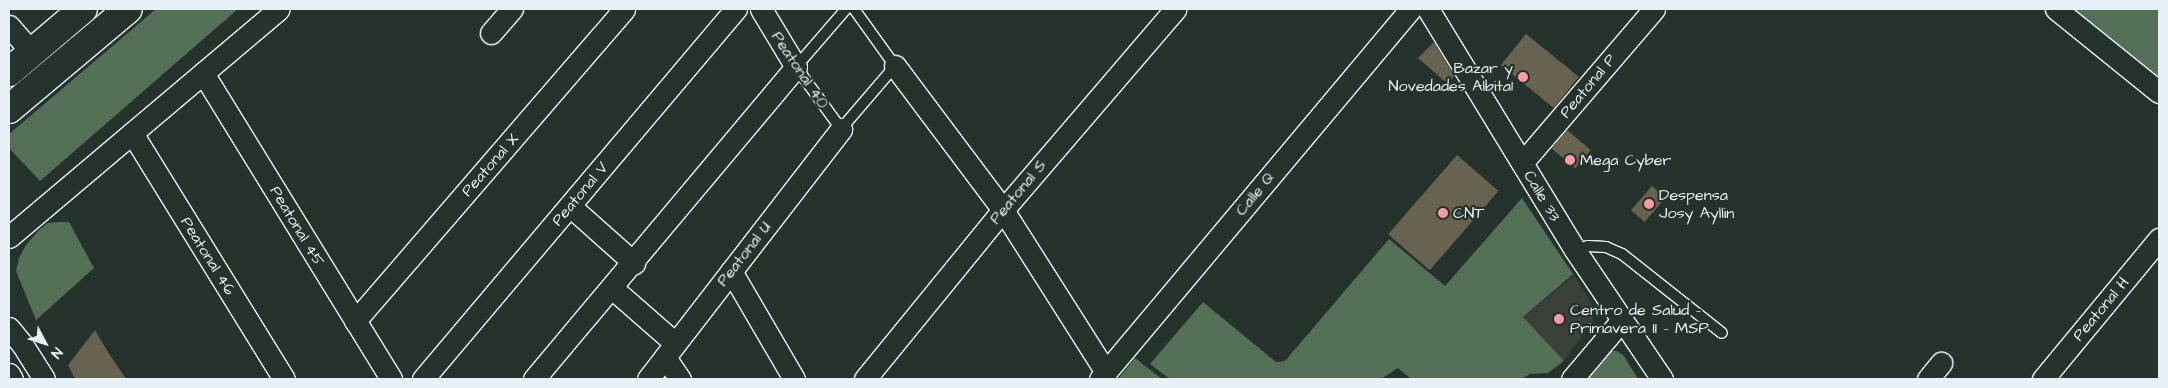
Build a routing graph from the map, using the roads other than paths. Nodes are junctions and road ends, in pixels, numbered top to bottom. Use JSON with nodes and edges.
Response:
{"nodes":[{"id":1,"x":83,"y":9,"type":"edge"},
{"id":2,"x":128,"y":9,"type":"edge"},
{"id":3,"x":278,"y":9,"type":"edge"},
{"id":4,"x":512,"y":9,"type":"edge"},
{"id":5,"x":624,"y":9,"type":"edge"},
{"id":6,"x":736,"y":9,"type":"edge"},
{"id":7,"x":761,"y":9,"type":"edge"},
{"id":8,"x":846,"y":9,"type":"edge"},
{"id":9,"x":854,"y":9,"type":"edge"},
{"id":10,"x":1175,"y":9,"type":"edge"},
{"id":11,"x":1410,"y":9,"type":"edge"},
{"id":12,"x":1428,"y":9,"type":"edge"},
{"id":13,"x":1654,"y":9,"type":"edge"},
{"id":14,"x":2056,"y":9,"type":"edge"},
{"id":15,"x":9,"y":26,"type":"edge"},
{"id":16,"x":491,"y":33,"type":"dead end"},
{"id":17,"x":32,"y":52,"type":"junction"},
{"id":18,"x":896,"y":66,"type":"junction"},
{"id":19,"x":796,"y":67,"type":"junction"},
{"id":20,"x":9,"y":72,"type":"edge"},
{"id":21,"x":203,"y":73,"type":"junction"},
{"id":22,"x":2159,"y":92,"type":"edge"},
{"id":23,"x":9,"y":108,"type":"edge"},
{"id":24,"x":841,"y":129,"type":"junction"},
{"id":25,"x":132,"y":133,"type":"junction"},
{"id":26,"x":1522,"y":163,"type":"junction"},
{"id":27,"x":570,"y":206,"type":"junction"},
{"id":28,"x":1003,"y":210,"type":"junction"},
{"id":29,"x":9,"y":237,"type":"edge"},
{"id":30,"x":2159,"y":239,"type":"edge"},
{"id":31,"x":1575,"y":250,"type":"junction"},
{"id":32,"x":634,"y":262,"type":"junction"},
{"id":33,"x":731,"y":271,"type":"junction"},
{"id":34,"x":612,"y":288,"type":"junction"},
{"id":35,"x":355,"y":321,"type":"junction"},
{"id":36,"x":1621,"y":321,"type":"junction"},
{"id":37,"x":9,"y":328,"type":"edge"},
{"id":38,"x":1722,"y":333,"type":"dead end"},
{"id":39,"x":670,"y":350,"type":"junction"},
{"id":40,"x":9,"y":374,"type":"edge"},
{"id":41,"x":1103,"y":376,"type":"edge"},
{"id":42,"x":12,"y":379,"type":"edge"},
{"id":43,"x":44,"y":379,"type":"edge"},
{"id":44,"x":284,"y":379,"type":"edge"},
{"id":45,"x":391,"y":379,"type":"edge"},
{"id":46,"x":423,"y":379,"type":"edge"},
{"id":47,"x":534,"y":379,"type":"edge"},
{"id":48,"x":648,"y":379,"type":"edge"},
{"id":49,"x":680,"y":379,"type":"edge"},
{"id":50,"x":794,"y":379,"type":"edge"},
{"id":51,"x":865,"y":379,"type":"edge"},
{"id":52,"x":1572,"y":379,"type":"edge"},
{"id":53,"x":1662,"y":379,"type":"edge"},
{"id":54,"x":2043,"y":379,"type":"edge"}],
"edges":[{"from":1,"to":17,"type":"street"},
{"from":2,"to":23,"type":"street"},
{"from":3,"to":21,"type":"street"},
{"from":4,"to":16,"type":"street"},
{"from":5,"to":35,"type":"street","name":"Peatonal X"},
{"from":6,"to":27,"type":"street","name":"Peatonal V"},
{"from":7,"to":19,"type":"street","name":"Peatonal 40"},
{"from":8,"to":19,"type":"lane"},
{"from":9,"to":18,"type":"lane"},
{"from":10,"to":28,"type":"street","name":"Peatonal S"},
{"from":11,"to":41,"type":"street","name":"Calle Q"},
{"from":12,"to":26,"type":"street","name":"Calle 33"},
{"from":13,"to":26,"type":"street","name":"Peatonal P"},
{"from":14,"to":22,"type":"street"},
{"from":15,"to":17,"type":"street"},
{"from":17,"to":20,"type":"street"},
{"from":18,"to":24,"type":"lane"},
{"from":18,"to":28,"type":"street"},
{"from":19,"to":24,"type":"lane","name":"Peatonal 40"},
{"from":19,"to":32,"type":"street"},
{"from":21,"to":25,"type":"street"},
{"from":21,"to":35,"type":"street","name":"Peatonal 45"},
{"from":24,"to":33,"type":"street","name":"Peatonal U"},
{"from":25,"to":29,"type":"street"},
{"from":25,"to":44,"type":"street","name":"Peatonal 46"},
{"from":26,"to":31,"type":"street","name":"Calle 33"},
{"from":27,"to":32,"type":"street"},
{"from":27,"to":46,"type":"street","name":"Peatonal V"},
{"from":28,"to":41,"type":"street"},
{"from":28,"to":51,"type":"street","name":"Peatonal S"},
{"from":30,"to":54,"type":"street","name":"Peatonal H"},
{"from":31,"to":36,"type":"street","name":"Calle 33"},
{"from":31,"to":38,"type":"lane"},
{"from":32,"to":34,"type":"street"},
{"from":33,"to":39,"type":"street","name":"Peatonal U"},
{"from":33,"to":50,"type":"street"},
{"from":34,"to":39,"type":"street"},
{"from":34,"to":47,"type":"street"},
{"from":35,"to":45,"type":"street","name":"Peatonal 45"},
{"from":36,"to":52,"type":"street"},
{"from":36,"to":53,"type":"street","name":"Calle 33"},
{"from":37,"to":43,"type":"street"},
{"from":39,"to":48,"type":"street","name":"Peatonal U"},
{"from":39,"to":49,"type":"street"},
{"from":40,"to":42,"type":"street"}]}
